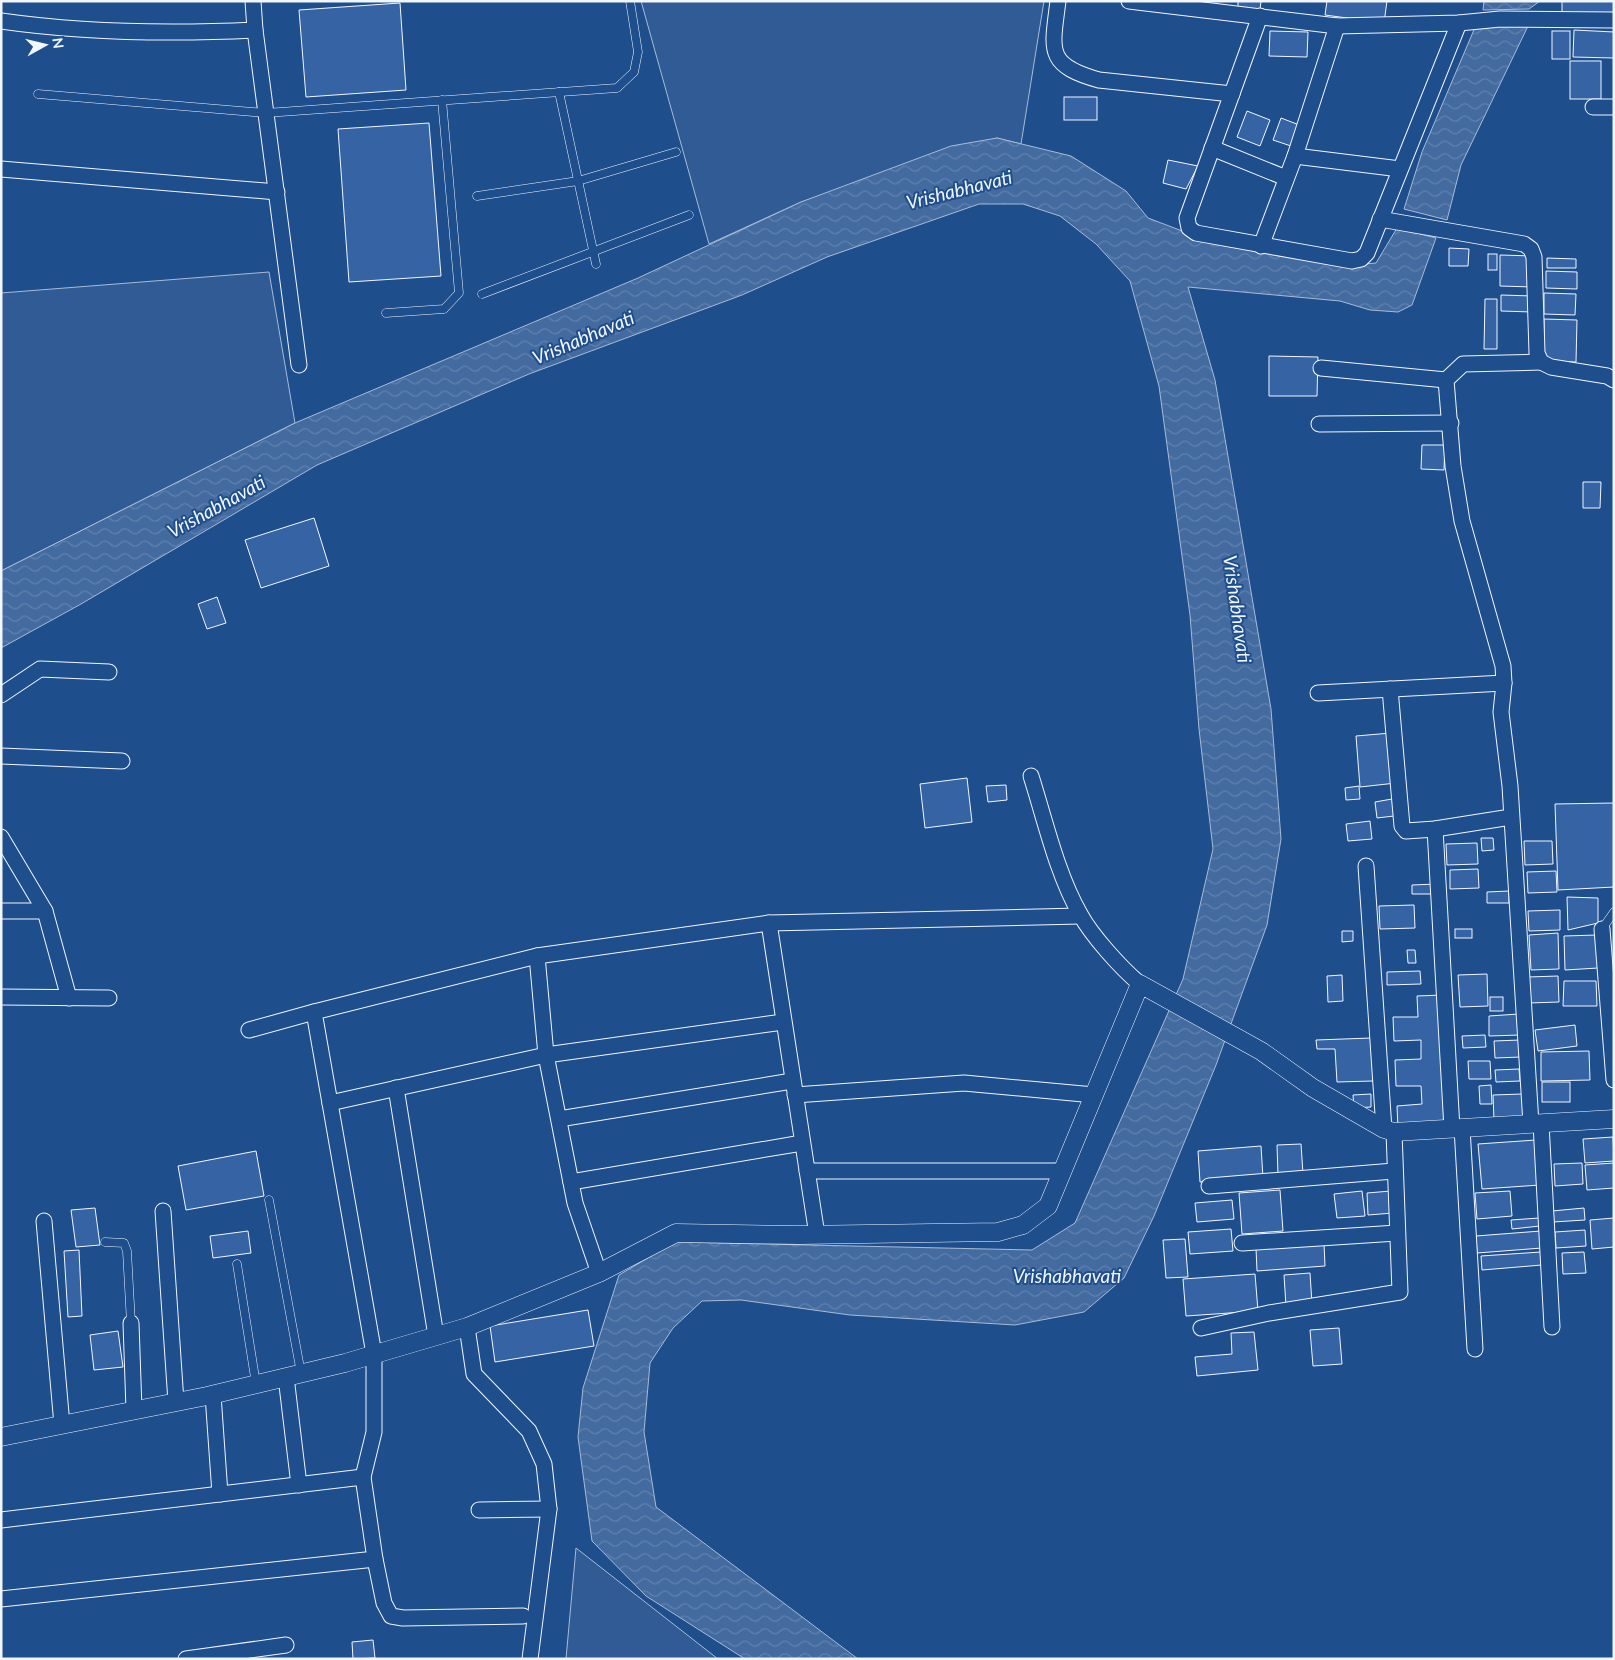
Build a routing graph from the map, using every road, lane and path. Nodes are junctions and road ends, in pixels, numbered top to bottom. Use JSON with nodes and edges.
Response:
{"nodes":[{"id":1,"x":253,"y":1,"type":"edge"},
{"id":2,"x":630,"y":1,"type":"edge"},
{"id":3,"x":1058,"y":1,"type":"edge"},
{"id":4,"x":1128,"y":1,"type":"edge"},
{"id":5,"x":1260,"y":16,"type":"junction"},
{"id":6,"x":1614,"y":20,"type":"edge"},
{"id":7,"x":1,"y":21,"type":"edge"},
{"id":8,"x":1459,"y":23,"type":"junction"},
{"id":9,"x":1337,"y":26,"type":"junction"},
{"id":10,"x":255,"y":30,"type":"junction"},
{"id":11,"x":559,"y":92,"type":"junction"},
{"id":12,"x":38,"y":94,"type":"dead end"},
{"id":13,"x":1232,"y":94,"type":"junction"},
{"id":14,"x":442,"y":100,"type":"junction"},
{"id":15,"x":1593,"y":107,"type":"dead end"},
{"id":16,"x":1614,"y":107,"type":"edge"},
{"id":17,"x":266,"y":113,"type":"junction"},
{"id":18,"x":1212,"y":148,"type":"junction"},
{"id":19,"x":676,"y":152,"type":"dead end"},
{"id":20,"x":1295,"y":156,"type":"junction"},
{"id":21,"x":1,"y":169,"type":"edge"},
{"id":22,"x":1400,"y":170,"type":"junction"},
{"id":23,"x":1286,"y":178,"type":"junction"},
{"id":24,"x":578,"y":181,"type":"junction"},
{"id":25,"x":277,"y":192,"type":"junction"},
{"id":26,"x":477,"y":196,"type":"dead end"},
{"id":27,"x":689,"y":214,"type":"dead end"},
{"id":28,"x":1380,"y":220,"type":"junction"},
{"id":29,"x":1261,"y":246,"type":"junction"},
{"id":30,"x":593,"y":252,"type":"junction"},
{"id":31,"x":596,"y":264,"type":"dead end"},
{"id":32,"x":482,"y":294,"type":"dead end"},
{"id":33,"x":386,"y":313,"type":"dead end"},
{"id":34,"x":1540,"y":362,"type":"junction"},
{"id":35,"x":299,"y":365,"type":"dead end"},
{"id":36,"x":1321,"y":368,"type":"dead end"},
{"id":37,"x":1446,"y":380,"type":"junction"},
{"id":38,"x":1614,"y":380,"type":"edge"},
{"id":39,"x":1451,"y":423,"type":"junction"},
{"id":40,"x":1319,"y":424,"type":"dead end"},
{"id":41,"x":109,"y":672,"type":"dead end"},
{"id":42,"x":1504,"y":683,"type":"junction"},
{"id":43,"x":1390,"y":689,"type":"junction"},
{"id":44,"x":1318,"y":693,"type":"dead end"},
{"id":45,"x":1,"y":695,"type":"edge"},
{"id":46,"x":1,"y":756,"type":"edge"},
{"id":47,"x":122,"y":761,"type":"dead end"},
{"id":48,"x":1031,"y":776,"type":"dead end"},
{"id":49,"x":1512,"y":817,"type":"junction"},
{"id":50,"x":1435,"y":829,"type":"junction"},
{"id":51,"x":1,"y":836,"type":"edge"},
{"id":52,"x":1366,"y":866,"type":"dead end"},
{"id":53,"x":1,"y":911,"type":"edge"},
{"id":54,"x":45,"y":911,"type":"junction"},
{"id":55,"x":1614,"y":912,"type":"edge"},
{"id":56,"x":1080,"y":916,"type":"junction"},
{"id":57,"x":769,"y":923,"type":"junction"},
{"id":58,"x":1602,"y":929,"type":"joint"},
{"id":59,"x":538,"y":956,"type":"junction"},
{"id":60,"x":1144,"y":986,"type":"junction"},
{"id":61,"x":1,"y":997,"type":"edge"},
{"id":62,"x":69,"y":998,"type":"junction"},
{"id":63,"x":109,"y":998,"type":"dead end"},
{"id":64,"x":314,"y":1012,"type":"junction"},
{"id":65,"x":783,"y":1022,"type":"junction"},
{"id":66,"x":249,"y":1030,"type":"dead end"},
{"id":67,"x":546,"y":1055,"type":"junction"},
{"id":68,"x":1614,"y":1080,"type":"edge"},
{"id":69,"x":396,"y":1088,"type":"junction"},
{"id":70,"x":793,"y":1088,"type":"junction"},
{"id":71,"x":1094,"y":1095,"type":"junction"},
{"id":72,"x":330,"y":1103,"type":"junction"},
{"id":73,"x":558,"y":1119,"type":"junction"},
{"id":74,"x":1614,"y":1119,"type":"edge"},
{"id":75,"x":1536,"y":1124,"type":"junction"},
{"id":76,"x":1457,"y":1129,"type":"junction"},
{"id":77,"x":1389,"y":1131,"type":"junction"},
{"id":78,"x":802,"y":1143,"type":"junction"},
{"id":79,"x":807,"y":1171,"type":"junction"},
{"id":80,"x":1063,"y":1171,"type":"junction"},
{"id":81,"x":1394,"y":1172,"type":"junction"},
{"id":82,"x":571,"y":1182,"type":"junction"},
{"id":83,"x":1209,"y":1186,"type":"dead end"},
{"id":84,"x":269,"y":1200,"type":"dead end"},
{"id":85,"x":162,"y":1211,"type":"dead end"},
{"id":86,"x":44,"y":1221,"type":"dead end"},
{"id":87,"x":1398,"y":1233,"type":"junction"},
{"id":88,"x":817,"y":1235,"type":"junction"},
{"id":89,"x":105,"y":1242,"type":"dead end"},
{"id":90,"x":1242,"y":1244,"type":"dead end"},
{"id":91,"x":237,"y":1264,"type":"dead end"},
{"id":92,"x":599,"y":1273,"type":"junction"},
{"id":93,"x":130,"y":1323,"type":"joint"},
{"id":94,"x":467,"y":1327,"type":"junction"},
{"id":95,"x":1552,"y":1327,"type":"dead end"},
{"id":96,"x":1201,"y":1328,"type":"dead end"},
{"id":97,"x":436,"y":1336,"type":"junction"},
{"id":98,"x":1475,"y":1349,"type":"dead end"},
{"id":99,"x":374,"y":1354,"type":"junction"},
{"id":100,"x":293,"y":1375,"type":"junction"},
{"id":101,"x":256,"y":1384,"type":"junction"},
{"id":102,"x":212,"y":1395,"type":"junction"},
{"id":103,"x":176,"y":1402,"type":"junction"},
{"id":104,"x":134,"y":1410,"type":"junction"},
{"id":105,"x":62,"y":1425,"type":"junction"},
{"id":106,"x":1,"y":1437,"type":"edge"},
{"id":107,"x":363,"y":1477,"type":"junction"},
{"id":108,"x":299,"y":1485,"type":"junction"},
{"id":109,"x":220,"y":1494,"type":"junction"},
{"id":110,"x":549,"y":1509,"type":"junction"},
{"id":111,"x":479,"y":1510,"type":"dead end"},
{"id":112,"x":1,"y":1520,"type":"edge"},
{"id":113,"x":375,"y":1559,"type":"junction"},
{"id":114,"x":1,"y":1599,"type":"edge"},
{"id":115,"x":523,"y":1616,"type":"dead end"},
{"id":116,"x":286,"y":1644,"type":"dead end"},
{"id":117,"x":186,"y":1659,"type":"edge"},
{"id":118,"x":530,"y":1659,"type":"edge"}],
"edges":[{"from":1,"to":10,"type":"street"},
{"from":2,"to":11,"type":"lane"},
{"from":3,"to":13,"type":"street"},
{"from":4,"to":5,"type":"street"},
{"from":5,"to":9,"type":"street"},
{"from":5,"to":13,"type":"street"},
{"from":6,"to":8,"type":"street"},
{"from":7,"to":10,"type":"street"},
{"from":8,"to":9,"type":"street"},
{"from":8,"to":22,"type":"street"},
{"from":9,"to":20,"type":"street"},
{"from":10,"to":17,"type":"street"},
{"from":11,"to":14,"type":"lane"},
{"from":11,"to":24,"type":"lane"},
{"from":12,"to":17,"type":"lane"},
{"from":13,"to":18,"type":"street"},
{"from":14,"to":17,"type":"lane"},
{"from":14,"to":33,"type":"lane"},
{"from":15,"to":16,"type":"street"},
{"from":17,"to":25,"type":"street"},
{"from":18,"to":23,"type":"street"},
{"from":18,"to":29,"type":"street"},
{"from":19,"to":24,"type":"lane"},
{"from":20,"to":22,"type":"street"},
{"from":20,"to":23,"type":"street"},
{"from":21,"to":25,"type":"street"},
{"from":22,"to":28,"type":"street"},
{"from":23,"to":29,"type":"street"},
{"from":24,"to":26,"type":"lane"},
{"from":24,"to":30,"type":"lane"},
{"from":25,"to":35,"type":"street"},
{"from":27,"to":30,"type":"lane"},
{"from":28,"to":29,"type":"street"},
{"from":28,"to":34,"type":"street"},
{"from":30,"to":31,"type":"lane"},
{"from":30,"to":32,"type":"lane"},
{"from":34,"to":37,"type":"street"},
{"from":34,"to":38,"type":"street"},
{"from":36,"to":37,"type":"street"},
{"from":37,"to":39,"type":"street"},
{"from":39,"to":40,"type":"street"},
{"from":39,"to":42,"type":"street"},
{"from":41,"to":45,"type":"street"},
{"from":42,"to":43,"type":"street"},
{"from":42,"to":49,"type":"street"},
{"from":43,"to":44,"type":"street"},
{"from":43,"to":50,"type":"street"},
{"from":46,"to":47,"type":"street"},
{"from":48,"to":56,"type":"street"},
{"from":49,"to":50,"type":"street"},
{"from":49,"to":75,"type":"street"},
{"from":50,"to":76,"type":"street"},
{"from":51,"to":54,"type":"street"},
{"from":52,"to":77,"type":"street"},
{"from":53,"to":54,"type":"street"},
{"from":54,"to":62,"type":"street"},
{"from":55,"to":58,"type":"lane"},
{"from":56,"to":57,"type":"street"},
{"from":56,"to":60,"type":"street"},
{"from":57,"to":59,"type":"street"},
{"from":57,"to":65,"type":"street"},
{"from":58,"to":68,"type":"street"},
{"from":59,"to":64,"type":"street"},
{"from":59,"to":67,"type":"street"},
{"from":60,"to":71,"type":"street"},
{"from":60,"to":77,"type":"street"},
{"from":61,"to":62,"type":"street"},
{"from":62,"to":63,"type":"street"},
{"from":64,"to":66,"type":"street"},
{"from":64,"to":72,"type":"street"},
{"from":65,"to":67,"type":"street"},
{"from":65,"to":70,"type":"street"},
{"from":67,"to":69,"type":"street"},
{"from":67,"to":73,"type":"street"},
{"from":69,"to":72,"type":"street"},
{"from":69,"to":97,"type":"street"},
{"from":70,"to":71,"type":"street"},
{"from":70,"to":73,"type":"street"},
{"from":70,"to":78,"type":"street"},
{"from":71,"to":80,"type":"street"},
{"from":72,"to":99,"type":"street"},
{"from":73,"to":82,"type":"street"},
{"from":74,"to":75,"type":"street"},
{"from":75,"to":76,"type":"street"},
{"from":75,"to":95,"type":"street"},
{"from":76,"to":77,"type":"street"},
{"from":76,"to":98,"type":"street"},
{"from":77,"to":81,"type":"street"},
{"from":78,"to":79,"type":"street"},
{"from":78,"to":82,"type":"street"},
{"from":79,"to":80,"type":"street"},
{"from":79,"to":88,"type":"street"},
{"from":80,"to":88,"type":"street"},
{"from":81,"to":83,"type":"street"},
{"from":81,"to":87,"type":"street"},
{"from":82,"to":92,"type":"street"},
{"from":84,"to":100,"type":"lane"},
{"from":85,"to":103,"type":"street"},
{"from":86,"to":105,"type":"street"},
{"from":87,"to":90,"type":"street"},
{"from":87,"to":96,"type":"street"},
{"from":88,"to":92,"type":"street"},
{"from":89,"to":93,"type":"lane"},
{"from":91,"to":101,"type":"lane"},
{"from":92,"to":94,"type":"street"},
{"from":93,"to":104,"type":"street"},
{"from":94,"to":97,"type":"street"},
{"from":94,"to":110,"type":"street"},
{"from":97,"to":99,"type":"street"},
{"from":99,"to":100,"type":"street"},
{"from":99,"to":107,"type":"street"},
{"from":100,"to":101,"type":"street"},
{"from":100,"to":108,"type":"street"},
{"from":101,"to":102,"type":"street"},
{"from":102,"to":103,"type":"street"},
{"from":102,"to":109,"type":"street"},
{"from":103,"to":104,"type":"street"},
{"from":104,"to":105,"type":"street"},
{"from":105,"to":106,"type":"street"},
{"from":107,"to":108,"type":"street"},
{"from":107,"to":113,"type":"street"},
{"from":108,"to":109,"type":"street"},
{"from":109,"to":112,"type":"street"},
{"from":110,"to":111,"type":"street"},
{"from":110,"to":118,"type":"street"},
{"from":113,"to":114,"type":"street"},
{"from":113,"to":115,"type":"street"},
{"from":116,"to":117,"type":"street"}]}
